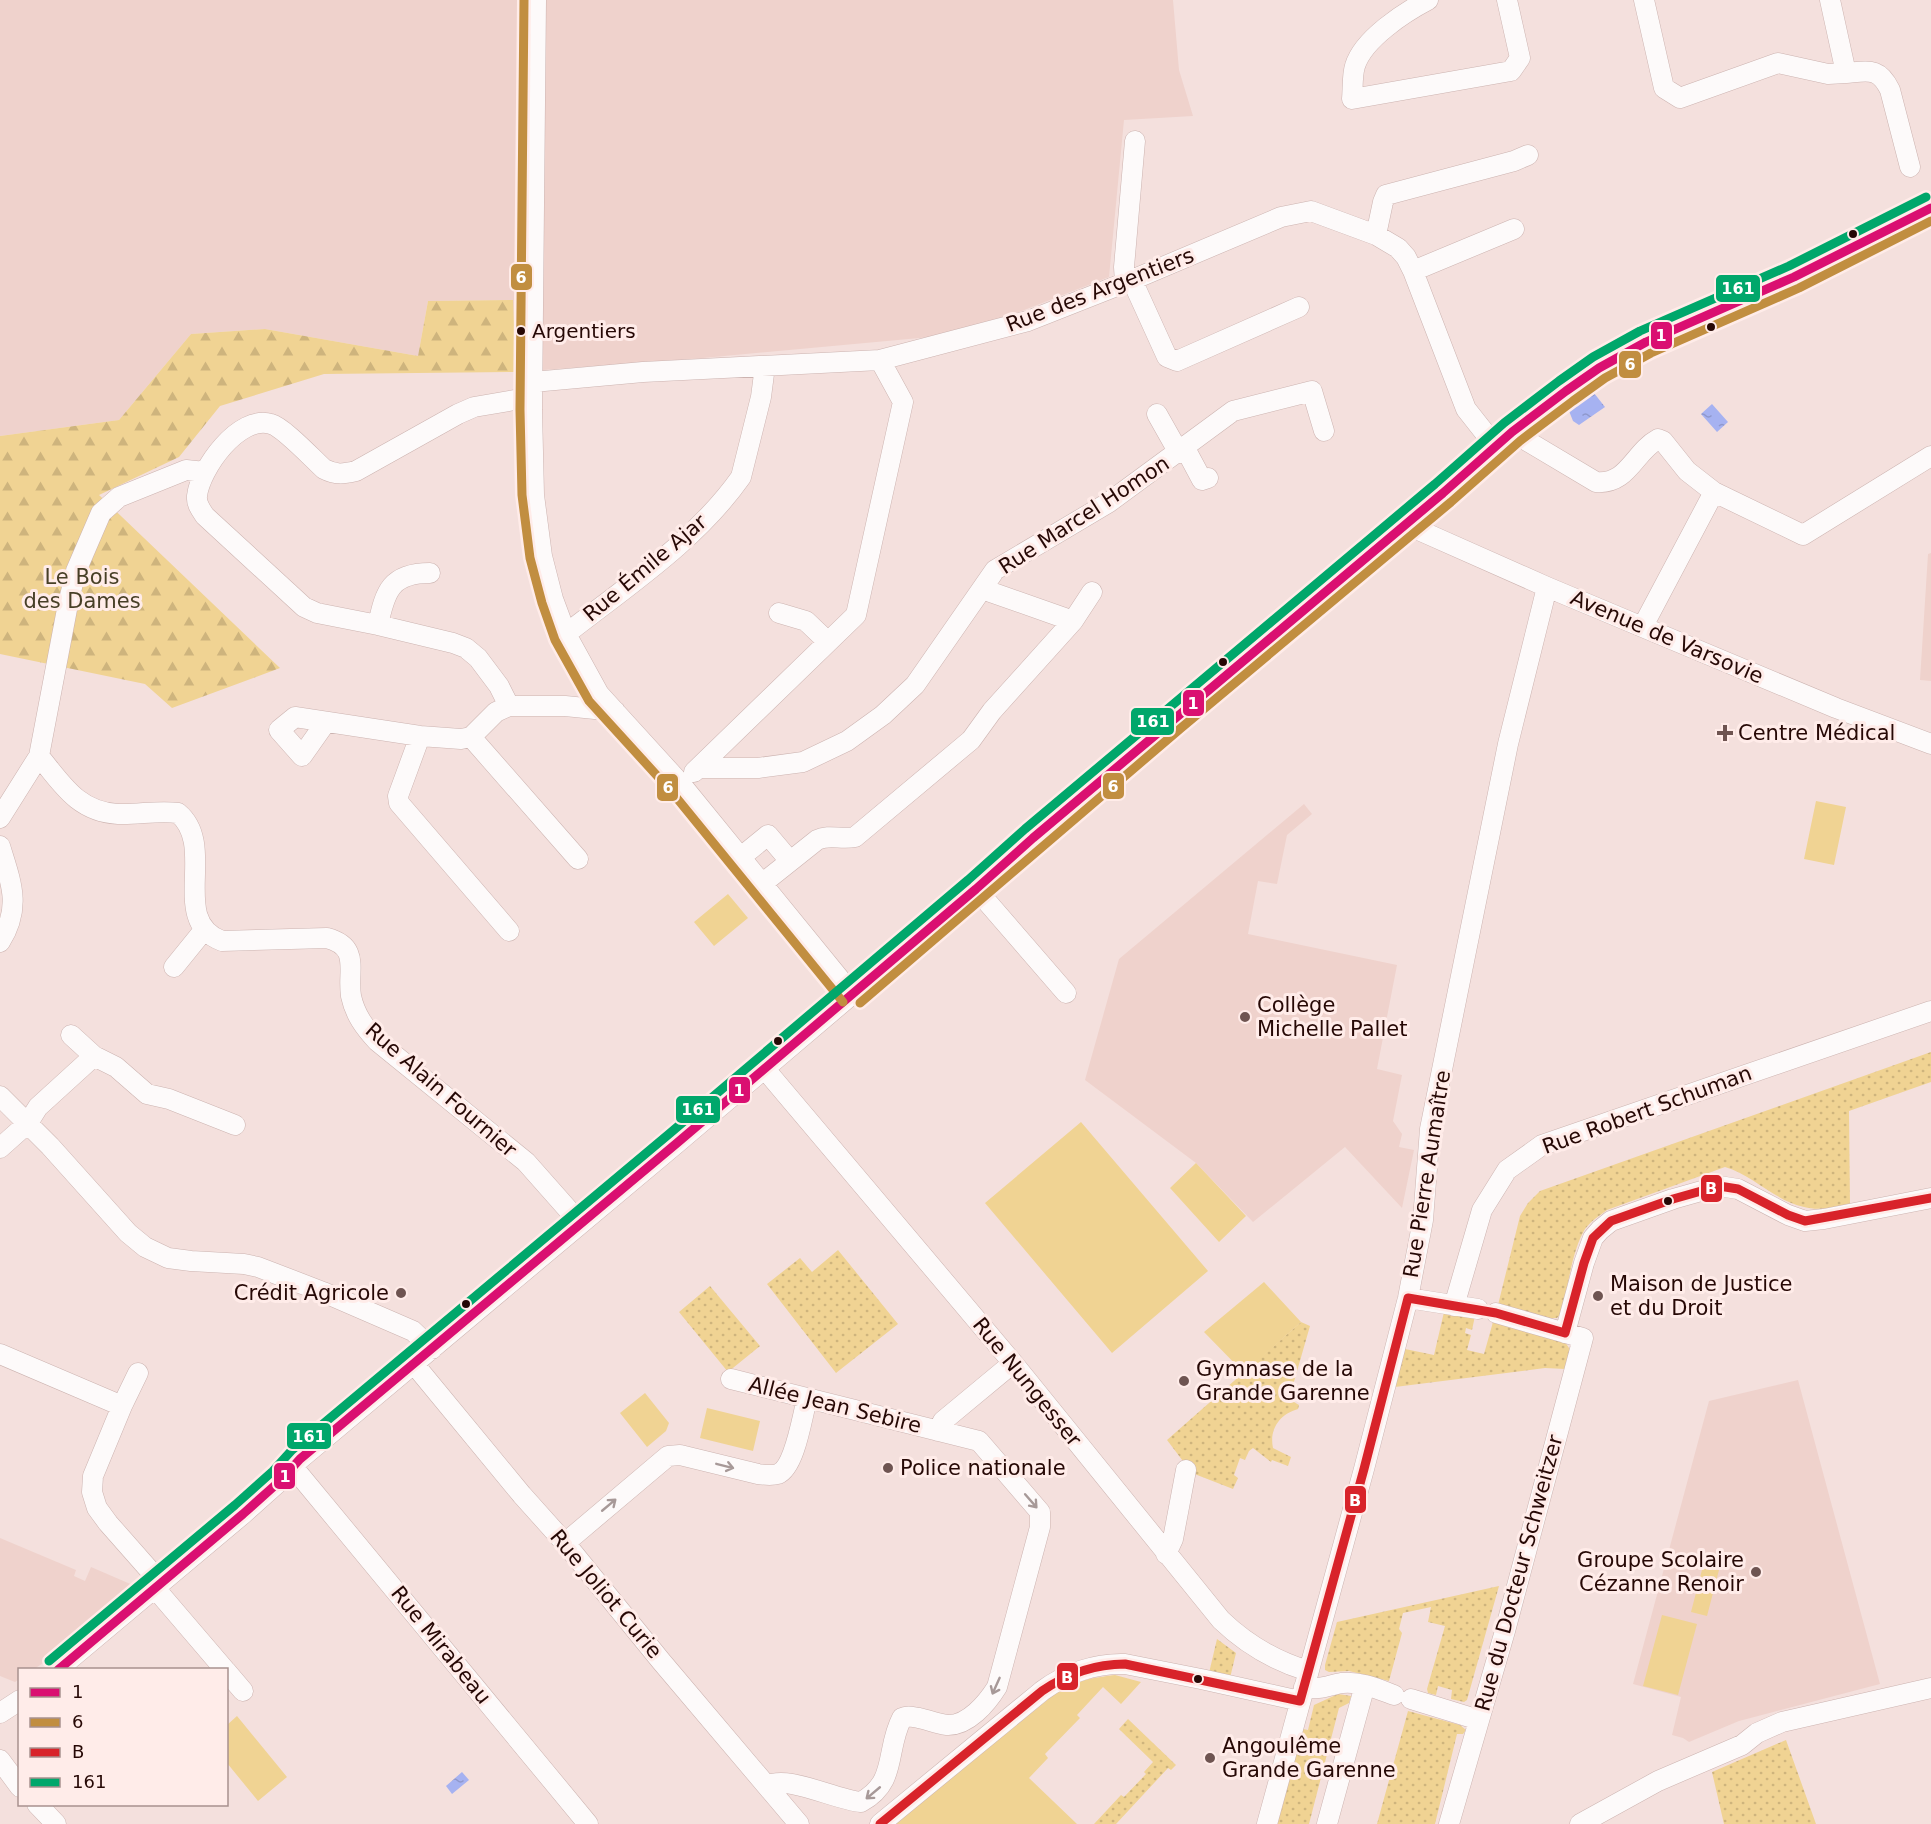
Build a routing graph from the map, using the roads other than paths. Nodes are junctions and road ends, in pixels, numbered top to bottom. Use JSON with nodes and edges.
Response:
{"nodes":[{"id":1,"x":536,"y":0,"type":"edge"},
{"id":2,"x":1428,"y":0,"type":"edge"},
{"id":3,"x":1507,"y":0,"type":"edge"},
{"id":4,"x":1644,"y":0,"type":"edge"},
{"id":5,"x":1830,"y":0,"type":"edge"},
{"id":6,"x":1846,"y":72,"type":"junction"},
{"id":7,"x":1135,"y":141,"type":"dead end"},
{"id":8,"x":1528,"y":154,"type":"dead end"},
{"id":9,"x":1910,"y":167,"type":"dead end"},
{"id":10,"x":1931,"y":208,"type":"edge"},
{"id":11,"x":1514,"y":229,"type":"dead end"},
{"id":12,"x":1376,"y":235,"type":"junction"},
{"id":13,"x":1413,"y":271,"type":"junction"},
{"id":14,"x":1128,"y":282,"type":"junction"},
{"id":15,"x":1299,"y":307,"type":"dead end"},
{"id":16,"x":880,"y":360,"type":"junction"},
{"id":17,"x":765,"y":366,"type":"junction"},
{"id":18,"x":533,"y":390,"type":"junction"},
{"id":19,"x":1157,"y":414,"type":"dead end"},
{"id":20,"x":1324,"y":431,"type":"dead end"},
{"id":21,"x":1512,"y":432,"type":"junction"},
{"id":22,"x":1496,"y":447,"type":"junction"},
{"id":23,"x":1179,"y":453,"type":"junction"},
{"id":24,"x":1931,"y":456,"type":"edge"},
{"id":25,"x":204,"y":472,"type":"junction"},
{"id":26,"x":1208,"y":478,"type":"dead end"},
{"id":27,"x":1714,"y":492,"type":"junction"},
{"id":28,"x":1405,"y":524,"type":"junction"},
{"id":29,"x":430,"y":573,"type":"dead end"},
{"id":30,"x":1547,"y":587,"type":"junction"},
{"id":31,"x":982,"y":589,"type":"junction"},
{"id":32,"x":1092,"y":592,"type":"dead end"},
{"id":33,"x":779,"y":613,"type":"dead end"},
{"id":34,"x":1072,"y":621,"type":"junction"},
{"id":35,"x":378,"y":625,"type":"junction"},
{"id":36,"x":1643,"y":626,"type":"junction"},
{"id":37,"x":566,"y":633,"type":"junction"},
{"id":38,"x":828,"y":642,"type":"junction"},
{"id":39,"x":509,"y":706,"type":"junction"},
{"id":40,"x":615,"y":711,"type":"junction"},
{"id":41,"x":326,"y":722,"type":"dead end"},
{"id":42,"x":420,"y":736,"type":"junction"},
{"id":43,"x":471,"y":736,"type":"junction"},
{"id":44,"x":1931,"y":744,"type":"edge"},
{"id":45,"x":39,"y":756,"type":"junction"},
{"id":46,"x":699,"y":768,"type":"junction"},
{"id":47,"x":680,"y":783,"type":"junction"},
{"id":48,"x":0,"y":818,"type":"edge"},
{"id":49,"x":0,"y":846,"type":"edge"},
{"id":50,"x":741,"y":857,"type":"junction"},
{"id":51,"x":578,"y":860,"type":"dead end"},
{"id":52,"x":789,"y":861,"type":"junction"},
{"id":53,"x":763,"y":883,"type":"junction"},
{"id":54,"x":976,"y":889,"type":"junction"},
{"id":55,"x":204,"y":930,"type":"junction"},
{"id":56,"x":509,"y":931,"type":"dead end"},
{"id":57,"x":0,"y":942,"type":"edge"},
{"id":58,"x":174,"y":967,"type":"dead end"},
{"id":59,"x":1066,"y":993,"type":"dead end"},
{"id":60,"x":852,"y":994,"type":"junction"},
{"id":61,"x":1931,"y":1011,"type":"edge"},
{"id":62,"x":71,"y":1035,"type":"dead end"},
{"id":63,"x":94,"y":1056,"type":"junction"},
{"id":64,"x":764,"y":1068,"type":"junction"},
{"id":65,"x":0,"y":1096,"type":"edge"},
{"id":66,"x":28,"y":1123,"type":"junction"},
{"id":67,"x":235,"y":1125,"type":"dead end"},
{"id":68,"x":0,"y":1148,"type":"edge"},
{"id":69,"x":1931,"y":1198,"type":"edge"},
{"id":70,"x":580,"y":1224,"type":"junction"},
{"id":71,"x":1408,"y":1298,"type":"junction"},
{"id":72,"x":1454,"y":1306,"type":"junction"},
{"id":73,"x":1565,"y":1333,"type":"junction"},
{"id":74,"x":432,"y":1349,"type":"junction"},
{"id":75,"x":0,"y":1354,"type":"edge"},
{"id":76,"x":1013,"y":1363,"type":"junction"},
{"id":77,"x":414,"y":1364,"type":"junction"},
{"id":78,"x":138,"y":1373,"type":"dead end"},
{"id":79,"x":731,"y":1379,"type":"dead end"},
{"id":80,"x":807,"y":1399,"type":"junction"},
{"id":81,"x":122,"y":1406,"type":"junction"},
{"id":82,"x":938,"y":1431,"type":"junction"},
{"id":83,"x":293,"y":1467,"type":"junction"},
{"id":84,"x":1186,"y":1470,"type":"dead end"},
{"id":85,"x":565,"y":1543,"type":"junction"},
{"id":86,"x":1166,"y":1554,"type":"junction"},
{"id":87,"x":157,"y":1585,"type":"junction"},
{"id":88,"x":59,"y":1668,"type":"edge"},
{"id":89,"x":224,"y":1668,"type":"edge"},
{"id":90,"x":228,"y":1672,"type":"edge"},
{"id":91,"x":1365,"y":1685,"type":"junction"},
{"id":92,"x":1304,"y":1687,"type":"junction"},
{"id":93,"x":1931,"y":1688,"type":"edge"},
{"id":94,"x":243,"y":1691,"type":"dead end"},
{"id":95,"x":18,"y":1701,"type":"edge"},
{"id":96,"x":0,"y":1713,"type":"edge"},
{"id":97,"x":1479,"y":1720,"type":"junction"},
{"id":98,"x":0,"y":1760,"type":"edge"},
{"id":99,"x":0,"y":1773,"type":"edge"},
{"id":100,"x":18,"y":1785,"type":"edge"},
{"id":101,"x":18,"y":1785,"type":"edge"},
{"id":102,"x":766,"y":1786,"type":"junction"},
{"id":103,"x":39,"y":1806,"type":"edge"},
{"id":104,"x":1604,"y":1817,"type":"edge"},
{"id":105,"x":56,"y":1824,"type":"edge"},
{"id":106,"x":588,"y":1824,"type":"edge"},
{"id":107,"x":800,"y":1824,"type":"edge"},
{"id":108,"x":880,"y":1824,"type":"edge"},
{"id":109,"x":1267,"y":1824,"type":"edge"},
{"id":110,"x":1327,"y":1824,"type":"edge"},
{"id":111,"x":1449,"y":1824,"type":"edge"},
{"id":112,"x":1580,"y":1824,"type":"edge"}],
"edges":[{"from":1,"to":18,"type":"street"},
{"from":2,"to":3,"type":"street"},
{"from":4,"to":6,"type":"street"},
{"from":5,"to":6,"type":"street"},
{"from":6,"to":9,"type":"street"},
{"from":7,"to":14,"type":"street"},
{"from":8,"to":12,"type":"street"},
{"from":10,"to":21,"type":"street"},
{"from":11,"to":13,"type":"street"},
{"from":12,"to":13,"type":"street","name":"Rue des Argentiers"},
{"from":12,"to":14,"type":"street","name":"Rue des Argentiers"},
{"from":13,"to":22,"type":"street","name":"Rue des Argentiers"},
{"from":14,"to":15,"type":"street"},
{"from":14,"to":16,"type":"street","name":"Rue des Argentiers"},
{"from":16,"to":17,"type":"street","name":"Rue des Argentiers"},
{"from":16,"to":38,"type":"street"},
{"from":17,"to":18,"type":"street","name":"Rue des Argentiers"},
{"from":17,"to":37,"type":"street","name":"Rue Émile Ajar"},
{"from":18,"to":25,"type":"street","name":"Rue des Argentiers"},
{"from":18,"to":37,"type":"street"},
{"from":19,"to":23,"type":"street"},
{"from":20,"to":23,"type":"street","name":"Rue Marcel Homon"},
{"from":21,"to":22,"type":"street"},
{"from":21,"to":27,"type":"street"},
{"from":22,"to":28,"type":"street"},
{"from":23,"to":26,"type":"street"},
{"from":23,"to":31,"type":"street","name":"Rue Marcel Homon"},
{"from":24,"to":27,"type":"street"},
{"from":25,"to":35,"type":"street"},
{"from":25,"to":45,"type":"street"},
{"from":27,"to":36,"type":"street"},
{"from":28,"to":30,"type":"street","name":"Avenue de Varsovie"},
{"from":28,"to":54,"type":"street"},
{"from":29,"to":35,"type":"street"},
{"from":30,"to":36,"type":"street","name":"Avenue de Varsovie"},
{"from":30,"to":71,"type":"street","name":"Rue Pierre Aumaître"},
{"from":31,"to":34,"type":"street"},
{"from":31,"to":46,"type":"street","name":"Rue Marcel Homon"},
{"from":32,"to":34,"type":"street"},
{"from":33,"to":38,"type":"street"},
{"from":34,"to":52,"type":"street"},
{"from":35,"to":39,"type":"street"},
{"from":36,"to":44,"type":"street","name":"Avenue de Varsovie"},
{"from":37,"to":40,"type":"street"},
{"from":38,"to":46,"type":"street"},
{"from":39,"to":40,"type":"street"},
{"from":39,"to":43,"type":"street"},
{"from":40,"to":47,"type":"street"},
{"from":41,"to":42,"type":"street"},
{"from":42,"to":43,"type":"street"},
{"from":42,"to":56,"type":"street"},
{"from":43,"to":51,"type":"street"},
{"from":45,"to":48,"type":"street"},
{"from":45,"to":55,"type":"street"},
{"from":46,"to":47,"type":"street"},
{"from":47,"to":50,"type":"street"},
{"from":49,"to":57,"type":"street"},
{"from":50,"to":52,"type":"street"},
{"from":50,"to":53,"type":"street"},
{"from":52,"to":53,"type":"street"},
{"from":53,"to":60,"type":"street"},
{"from":54,"to":59,"type":"street"},
{"from":54,"to":60,"type":"street"},
{"from":55,"to":58,"type":"street"},
{"from":55,"to":70,"type":"street","name":"Rue Alain Fournier"},
{"from":60,"to":64,"type":"street"},
{"from":61,"to":72,"type":"street","name":"Rue Robert Schuman"},
{"from":62,"to":63,"type":"street"},
{"from":63,"to":66,"type":"street"},
{"from":63,"to":67,"type":"street"},
{"from":64,"to":70,"type":"street"},
{"from":64,"to":76,"type":"street","name":"Rue Nungesser"},
{"from":65,"to":66,"type":"street"},
{"from":66,"to":68,"type":"street"},
{"from":66,"to":74,"type":"street"},
{"from":69,"to":73,"type":"street"},
{"from":70,"to":74,"type":"street"},
{"from":71,"to":72,"type":"street"},
{"from":71,"to":92,"type":"street","name":"Rue Pierre Aumaître"},
{"from":72,"to":73,"type":"street"},
{"from":73,"to":97,"type":"street","name":"Rue du Docteur Schweitzer"},
{"from":74,"to":77,"type":"street"},
{"from":75,"to":81,"type":"street"},
{"from":76,"to":82,"type":"street"},
{"from":76,"to":86,"type":"street","name":"Rue Nungesser"},
{"from":77,"to":83,"type":"street"},
{"from":77,"to":85,"type":"street","name":"Rue Joliot Curie"},
{"from":78,"to":81,"type":"street"},
{"from":79,"to":80,"type":"street","name":"Allée Jean Sebire"},
{"from":80,"to":82,"type":"street","name":"Allée Jean Sebire"},
{"from":85,"to":80,"type":"street","one_way":true},
{"from":81,"to":87,"type":"street"},
{"from":82,"to":102,"type":"street","name":"Allée Jean Sebire","one_way":true},
{"from":83,"to":87,"type":"street"},
{"from":83,"to":106,"type":"street","name":"Rue Mirabeau"},
{"from":84,"to":86,"type":"street"},
{"from":85,"to":102,"type":"street","name":"Rue Joliot Curie"},
{"from":86,"to":92,"type":"street","name":"Rue Nungesser"},
{"from":87,"to":88,"type":"street"},
{"from":87,"to":89,"type":"street"},
{"from":90,"to":94,"type":"street"},
{"from":91,"to":92,"type":"street"},
{"from":91,"to":97,"type":"street"},
{"from":91,"to":110,"type":"street"},
{"from":92,"to":108,"type":"street"},
{"from":92,"to":109,"type":"street","name":"Rue Pierre Aumaître"},
{"from":93,"to":104,"type":"street"},
{"from":95,"to":96,"type":"street"},
{"from":97,"to":111,"type":"street","name":"Rue du Docteur Schweitzer"},
{"from":98,"to":100,"type":"street"},
{"from":99,"to":101,"type":"street"},
{"from":102,"to":107,"type":"street","name":"Rue Joliot Curie"},
{"from":103,"to":105,"type":"street"},
{"from":104,"to":112,"type":"street"}]}
